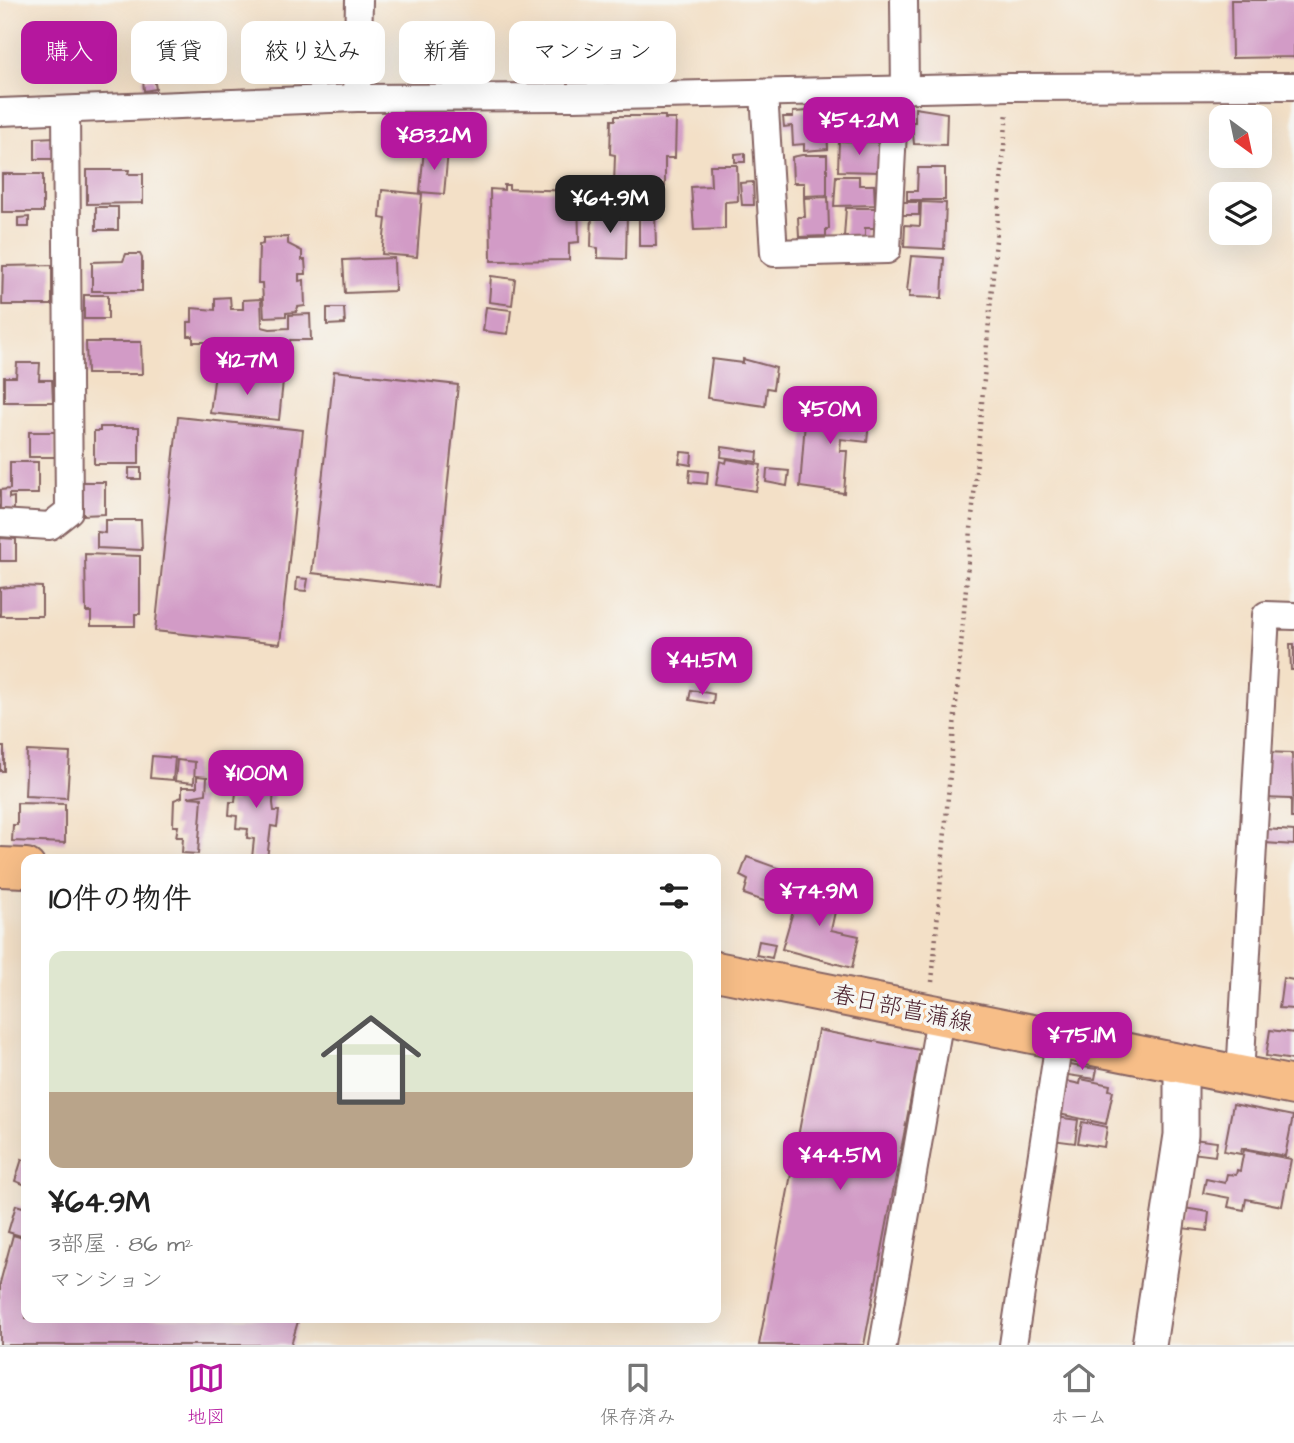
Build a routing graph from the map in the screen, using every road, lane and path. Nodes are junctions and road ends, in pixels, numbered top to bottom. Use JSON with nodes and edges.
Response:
{"nodes":[{"id":1,"x":359,"y":0,"type":"edge"},
{"id":2,"x":905,"y":0,"type":"edge"},
{"id":3,"x":1294,"y":86,"type":"edge"},
{"id":4,"x":1010,"y":87,"type":"junction"},
{"id":5,"x":900,"y":91,"type":"junction"},
{"id":6,"x":764,"y":93,"type":"junction"},
{"id":7,"x":356,"y":98,"type":"junction"},
{"id":8,"x":66,"y":110,"type":"junction"},
{"id":9,"x":0,"y":112,"type":"edge"},
{"id":10,"x":0,"y":523,"type":"edge"},
{"id":11,"x":1294,"y":616,"type":"edge"},
{"id":12,"x":0,"y":867,"type":"edge"},
{"id":13,"x":21,"y":868,"type":"edge"},
{"id":14,"x":721,"y":972,"type":"edge"},
{"id":15,"x":940,"y":1018,"type":"junction"},
{"id":16,"x":1059,"y":1041,"type":"junction"},
{"id":17,"x":1181,"y":1065,"type":"junction"},
{"id":18,"x":1240,"y":1076,"type":"junction"},
{"id":19,"x":1294,"y":1086,"type":"edge"},
{"id":20,"x":883,"y":1345,"type":"edge"},
{"id":21,"x":1013,"y":1345,"type":"edge"},
{"id":22,"x":1149,"y":1345,"type":"edge"}],
"edges":[{"from":1,"to":7,"type":"street"},
{"from":2,"to":5,"type":"street"},
{"from":3,"to":4,"type":"street"},
{"from":4,"to":5,"type":"street"},
{"from":4,"to":15,"type":"path"},
{"from":5,"to":6,"type":"street"},
{"from":5,"to":6,"type":"street"},
{"from":6,"to":7,"type":"street"},
{"from":7,"to":8,"type":"street"},
{"from":8,"to":9,"type":"street"},
{"from":8,"to":10,"type":"street"},
{"from":11,"to":18,"type":"street"},
{"from":12,"to":13,"type":"main road"},
{"from":14,"to":15,"type":"main road","name":"春日部菖蒲線"},
{"from":15,"to":16,"type":"main road","name":"春日部菖蒲線"},
{"from":15,"to":20,"type":"street"},
{"from":16,"to":17,"type":"main road","name":"春日部菖蒲線"},
{"from":16,"to":21,"type":"street"},
{"from":17,"to":18,"type":"main road","name":"春日部菖蒲線"},
{"from":17,"to":22,"type":"street"},
{"from":18,"to":19,"type":"main road","name":"春日部菖蒲線"}]}
